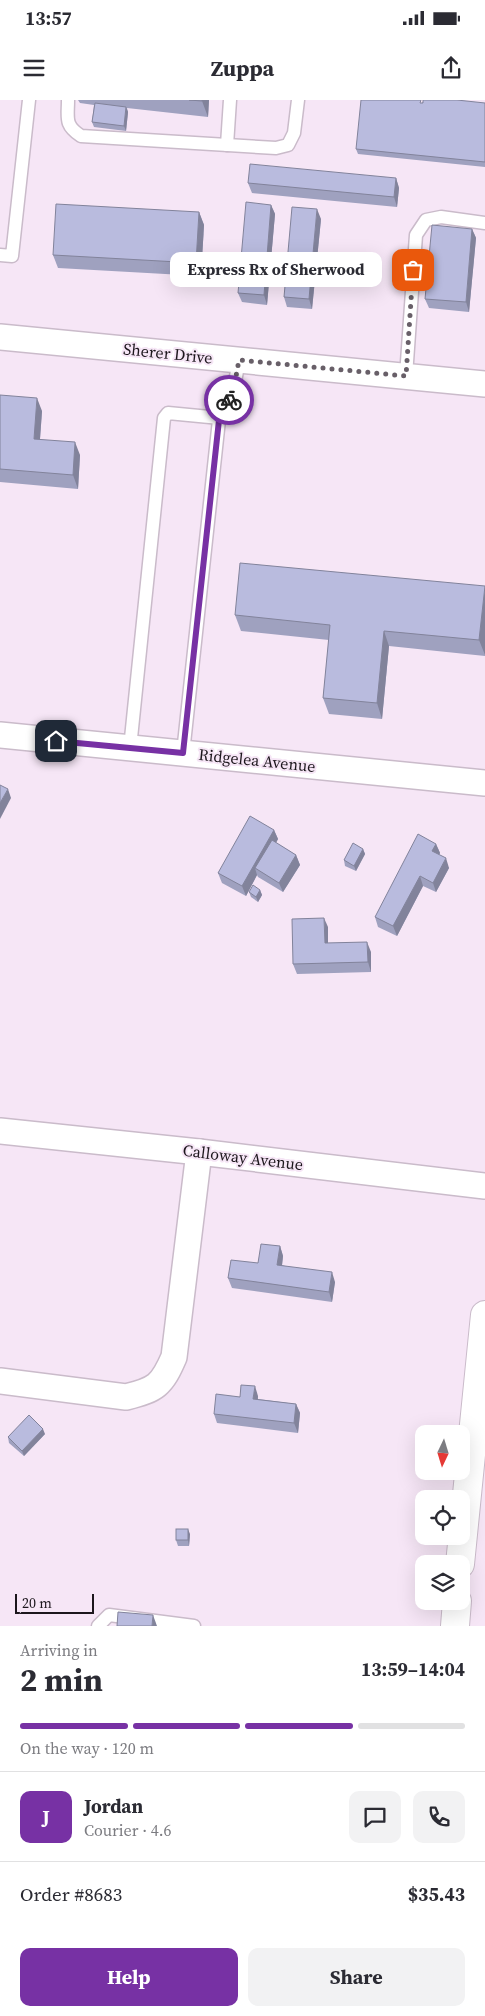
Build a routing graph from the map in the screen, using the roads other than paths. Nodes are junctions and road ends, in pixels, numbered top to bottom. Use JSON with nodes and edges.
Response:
{"nodes":[{"id":1,"x":29,"y":100,"type":"edge"},
{"id":2,"x":68,"y":100,"type":"edge"},
{"id":3,"x":230,"y":100,"type":"edge"},
{"id":4,"x":298,"y":100,"type":"edge"},
{"id":5,"x":227,"y":145,"type":"junction"},
{"id":6,"x":485,"y":223,"type":"edge"},
{"id":7,"x":0,"y":255,"type":"edge"},
{"id":8,"x":0,"y":337,"type":"edge"},
{"id":9,"x":239,"y":360,"type":"junction"},
{"id":10,"x":406,"y":376,"type":"junction"},
{"id":11,"x":485,"y":384,"type":"edge"},
{"id":12,"x":220,"y":418,"type":"junction"},
{"id":13,"x":0,"y":735,"type":"edge"},
{"id":14,"x":130,"y":748,"type":"junction"},
{"id":15,"x":183,"y":753,"type":"junction"},
{"id":16,"x":485,"y":783,"type":"edge"},
{"id":17,"x":0,"y":1131,"type":"edge"},
{"id":18,"x":199,"y":1152,"type":"junction"},
{"id":19,"x":485,"y":1186,"type":"edge"},
{"id":20,"x":485,"y":1315,"type":"edge"},
{"id":21,"x":0,"y":1381,"type":"edge"},
{"id":22,"x":480,"y":1406,"type":"edge"},
{"id":23,"x":461,"y":1555,"type":"edge"},
{"id":24,"x":456,"y":1610,"type":"edge"},
{"id":25,"x":98,"y":1626,"type":"edge"},
{"id":26,"x":194,"y":1626,"type":"edge"},
{"id":27,"x":454,"y":1626,"type":"edge"}],
"edges":[{"from":1,"to":7,"type":"lane"},
{"from":2,"to":5,"type":"lane"},
{"from":3,"to":5,"type":"lane"},
{"from":4,"to":5,"type":"lane"},
{"from":6,"to":10,"type":"lane"},
{"from":8,"to":9,"type":"street","name":"Sherer Drive"},
{"from":9,"to":10,"type":"street","name":"Sherer Drive"},
{"from":9,"to":12,"type":"lane"},
{"from":10,"to":11,"type":"street","name":"Sherer Drive"},
{"from":12,"to":14,"type":"lane"},
{"from":12,"to":15,"type":"lane"},
{"from":13,"to":14,"type":"street","name":"Ridgelea Avenue"},
{"from":14,"to":15,"type":"street","name":"Ridgelea Avenue"},
{"from":15,"to":16,"type":"street","name":"Ridgelea Avenue"},
{"from":17,"to":18,"type":"street","name":"Calloway Avenue"},
{"from":18,"to":19,"type":"street","name":"Calloway Avenue"},
{"from":18,"to":21,"type":"street"},
{"from":20,"to":22,"type":"main road"},
{"from":22,"to":23,"type":"main road"},
{"from":24,"to":27,"type":"main road"},
{"from":25,"to":26,"type":"lane"}]}
